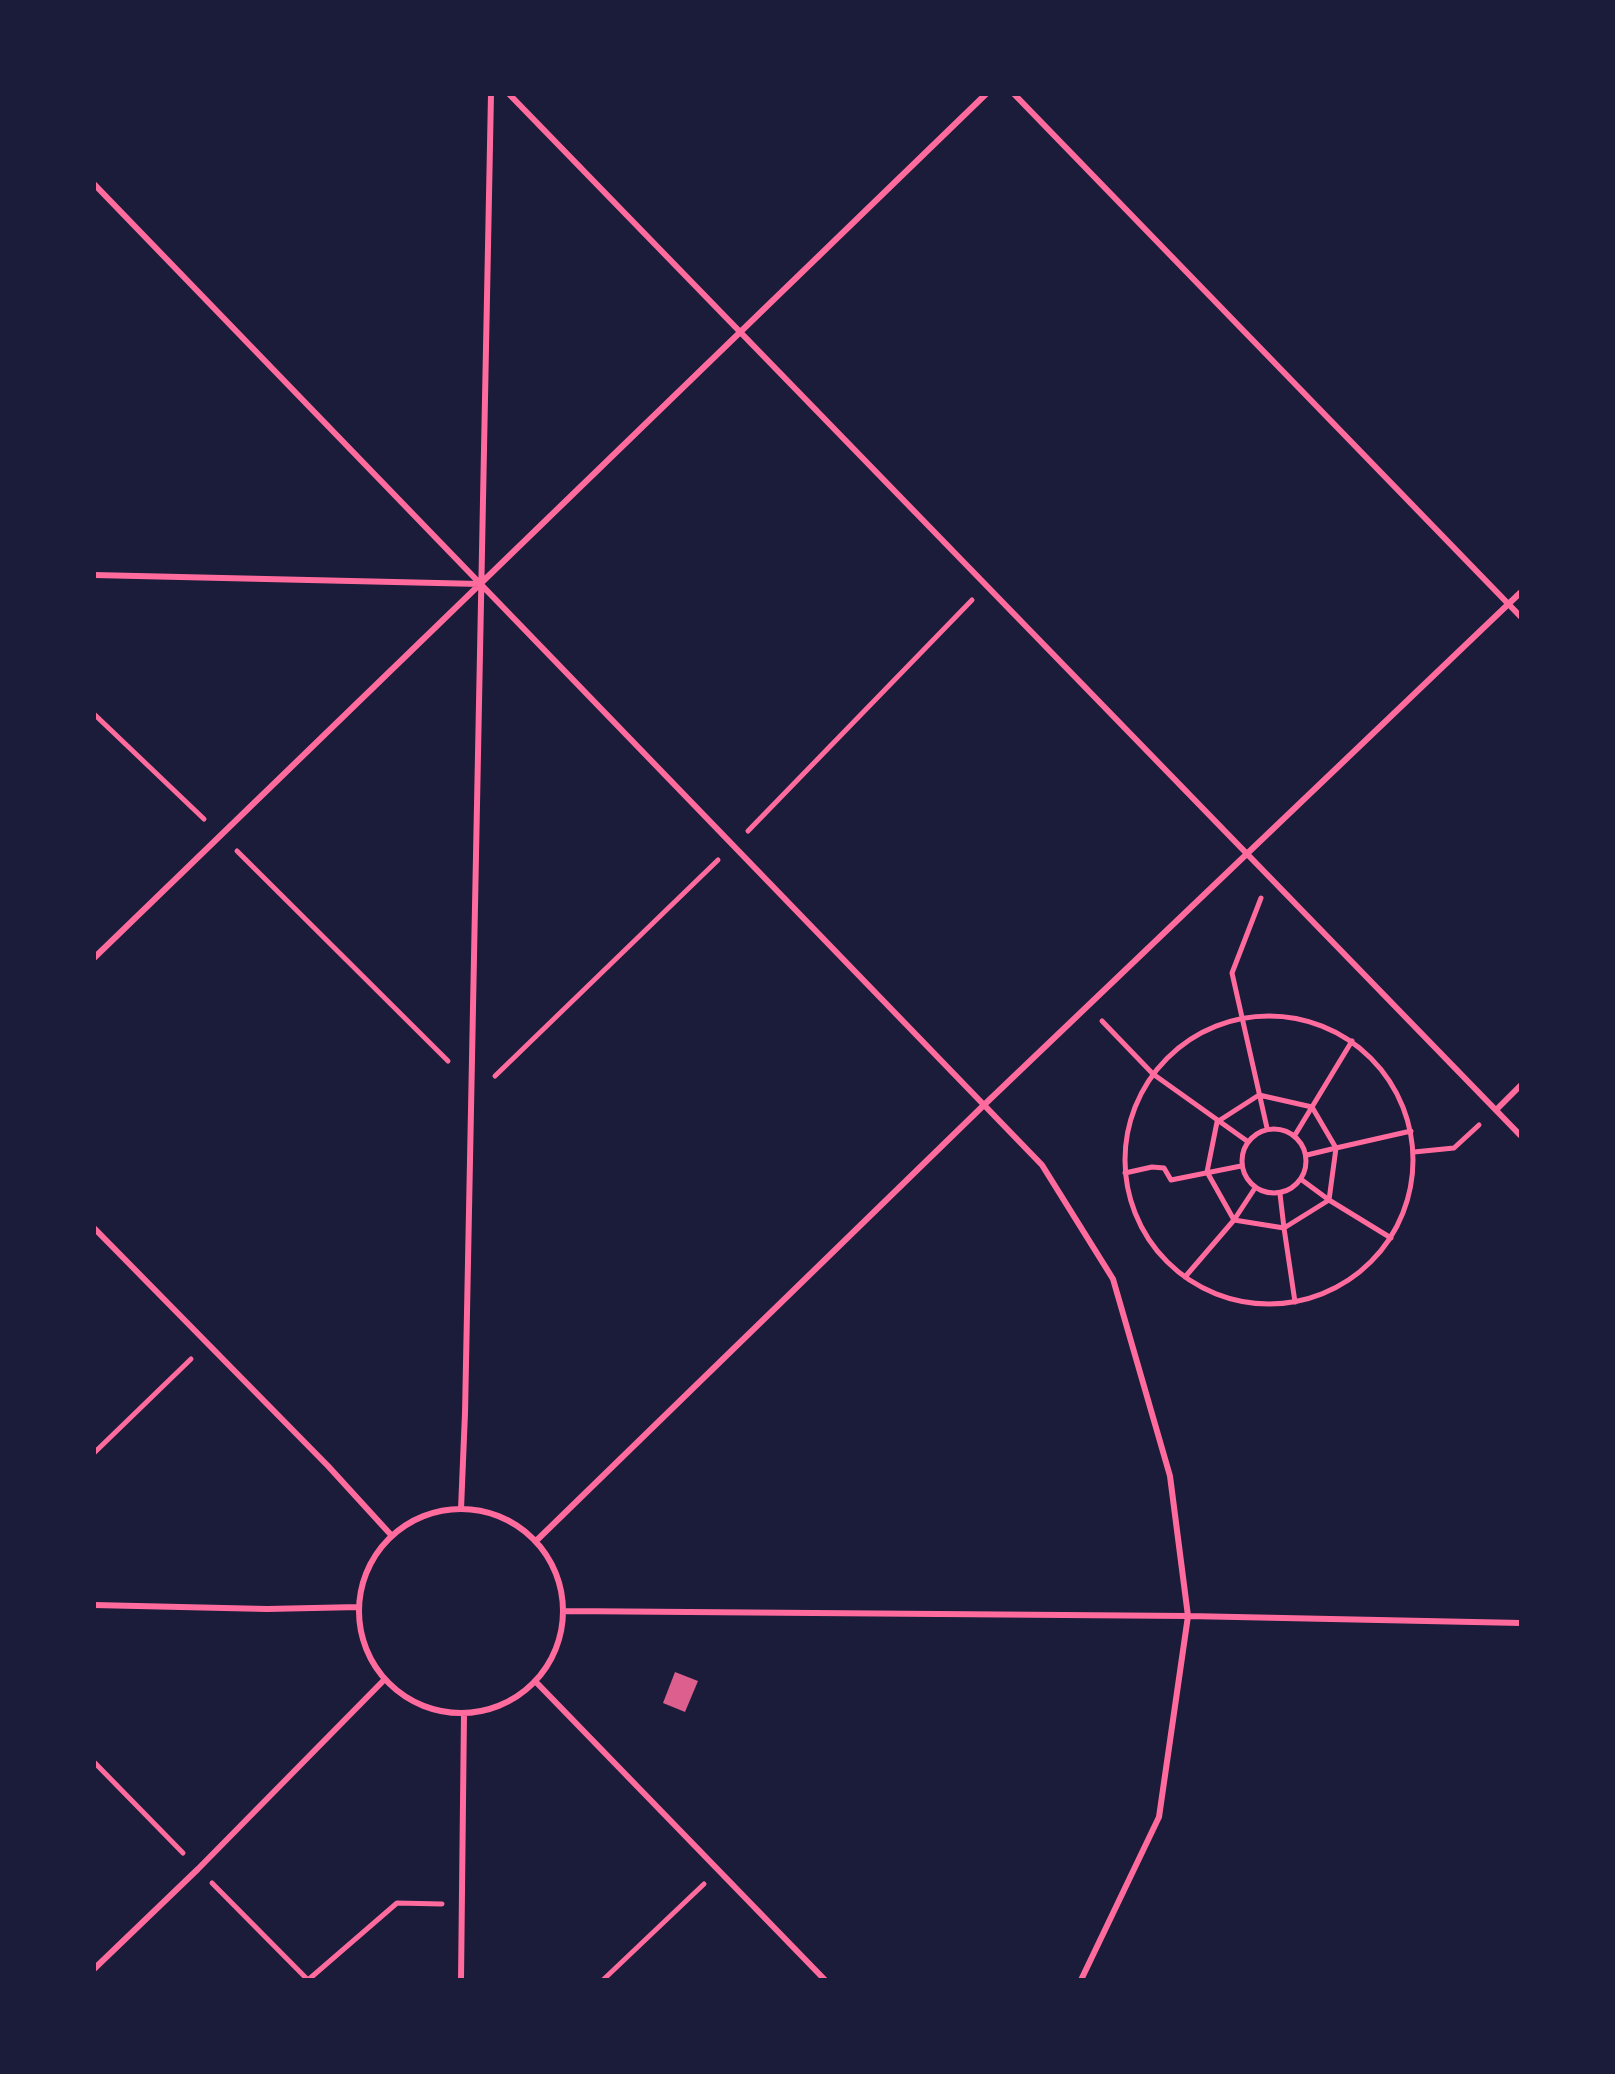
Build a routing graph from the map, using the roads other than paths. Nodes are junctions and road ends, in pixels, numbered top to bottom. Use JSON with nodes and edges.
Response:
{"nodes":[{"id":1,"x":491,"y":94,"type":"edge"},
{"id":2,"x":509,"y":94,"type":"edge"},
{"id":3,"x":986,"y":94,"type":"edge"},
{"id":4,"x":1014,"y":94,"type":"edge"},
{"id":5,"x":94,"y":184,"type":"edge"},
{"id":6,"x":740,"y":332,"type":"junction"},
{"id":7,"x":94,"y":575,"type":"edge"},
{"id":8,"x":480,"y":584,"type":"junction"},
{"id":9,"x":1521,"y":592,"type":"edge"},
{"id":10,"x":1508,"y":604,"type":"junction"},
{"id":11,"x":1521,"y":617,"type":"edge"},
{"id":12,"x":1248,"y":853,"type":"junction"},
{"id":13,"x":94,"y":958,"type":"edge"},
{"id":14,"x":1521,"y":1085,"type":"edge"},
{"id":15,"x":985,"y":1104,"type":"junction"},
{"id":16,"x":1496,"y":1110,"type":"junction"},
{"id":17,"x":1521,"y":1136,"type":"edge"},
{"id":18,"x":94,"y":1228,"type":"edge"},
{"id":19,"x":461,"y":1509,"type":"junction"},
{"id":20,"x":392,"y":1536,"type":"junction"},
{"id":21,"x":536,"y":1541,"type":"junction"},
{"id":22,"x":94,"y":1605,"type":"edge"},
{"id":23,"x":359,"y":1607,"type":"junction"},
{"id":24,"x":564,"y":1611,"type":"junction"},
{"id":25,"x":1188,"y":1616,"type":"junction"},
{"id":26,"x":1521,"y":1623,"type":"edge"},
{"id":27,"x":385,"y":1679,"type":"junction"},
{"id":28,"x":535,"y":1681,"type":"junction"},
{"id":29,"x":464,"y":1713,"type":"junction"},
{"id":30,"x":94,"y":1969,"type":"edge"},
{"id":31,"x":461,"y":1980,"type":"edge"},
{"id":32,"x":825,"y":1980,"type":"edge"},
{"id":33,"x":1081,"y":1980,"type":"edge"}],
"edges":[{"from":1,"to":8,"type":"lane"},
{"from":2,"to":6,"type":"lane"},
{"from":3,"to":6,"type":"lane"},
{"from":4,"to":10,"type":"lane"},
{"from":5,"to":8,"type":"lane"},
{"from":6,"to":8,"type":"lane"},
{"from":6,"to":12,"type":"lane"},
{"from":7,"to":8,"type":"lane"},
{"from":8,"to":13,"type":"lane"},
{"from":8,"to":15,"type":"lane"},
{"from":8,"to":19,"type":"lane"},
{"from":9,"to":10,"type":"lane"},
{"from":10,"to":11,"type":"lane"},
{"from":10,"to":12,"type":"lane"},
{"from":12,"to":15,"type":"lane"},
{"from":12,"to":16,"type":"lane"},
{"from":14,"to":16,"type":"lane"},
{"from":15,"to":21,"type":"lane"},
{"from":15,"to":25,"type":"lane"},
{"from":16,"to":17,"type":"lane"},
{"from":18,"to":20,"type":"lane"},
{"from":19,"to":20,"type":"lane"},
{"from":19,"to":21,"type":"lane"},
{"from":20,"to":23,"type":"lane"},
{"from":21,"to":24,"type":"lane"},
{"from":22,"to":23,"type":"lane"},
{"from":23,"to":27,"type":"lane"},
{"from":24,"to":25,"type":"lane"},
{"from":24,"to":28,"type":"lane"},
{"from":25,"to":26,"type":"lane"},
{"from":25,"to":33,"type":"lane"},
{"from":27,"to":29,"type":"lane"},
{"from":27,"to":30,"type":"lane"},
{"from":28,"to":29,"type":"lane"},
{"from":28,"to":32,"type":"lane"},
{"from":29,"to":31,"type":"lane"}]}
